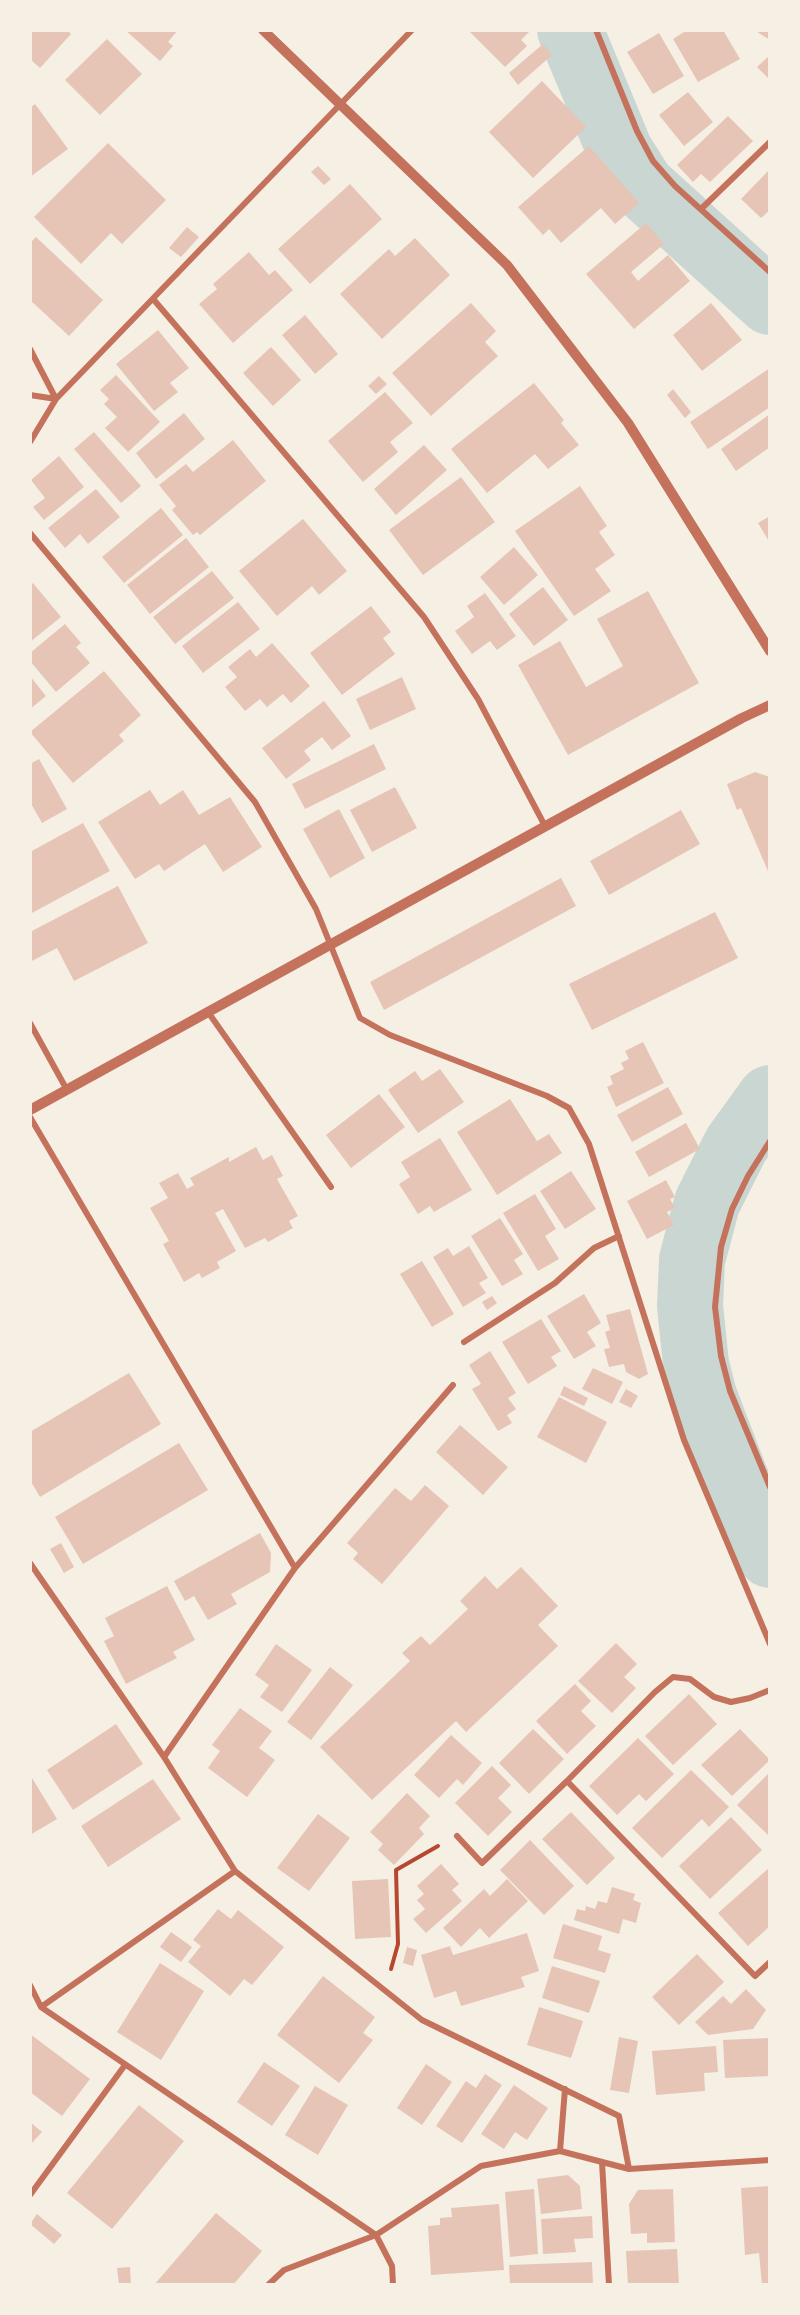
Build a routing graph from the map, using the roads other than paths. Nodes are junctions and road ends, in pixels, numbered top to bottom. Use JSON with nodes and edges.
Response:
{"nodes":[{"id":1,"x":263,"y":30,"type":"edge"},
{"id":2,"x":412,"y":30,"type":"edge"},
{"id":3,"x":596,"y":30,"type":"edge"},
{"id":4,"x":340,"y":104,"type":"junction"},
{"id":5,"x":770,"y":142,"type":"edge"},
{"id":6,"x":701,"y":209,"type":"junction"},
{"id":7,"x":770,"y":272,"type":"edge"},
{"id":8,"x":154,"y":300,"type":"junction"},
{"id":9,"x":30,"y":349,"type":"edge"},
{"id":10,"x":30,"y":395,"type":"edge"},
{"id":11,"x":56,"y":399,"type":"junction"},
{"id":12,"x":30,"y":442,"type":"edge"},
{"id":13,"x":30,"y":533,"type":"edge"},
{"id":14,"x":770,"y":651,"type":"edge"},
{"id":15,"x":770,"y":705,"type":"edge"},
{"id":16,"x":545,"y":826,"type":"junction"},
{"id":17,"x":330,"y":945,"type":"junction"},
{"id":18,"x":208,"y":1012,"type":"junction"},
{"id":19,"x":30,"y":1023,"type":"edge"},
{"id":20,"x":67,"y":1090,"type":"junction"},
{"id":21,"x":30,"y":1110,"type":"edge"},
{"id":22,"x":30,"y":1118,"type":"edge"},
{"id":23,"x":770,"y":1141,"type":"edge"},
{"id":24,"x":331,"y":1187,"type":"dead end"},
{"id":25,"x":619,"y":1236,"type":"junction"},
{"id":26,"x":464,"y":1342,"type":"dead end"},
{"id":27,"x":453,"y":1385,"type":"dead end"},
{"id":28,"x":770,"y":1487,"type":"edge"},
{"id":29,"x":30,"y":1563,"type":"edge"},
{"id":30,"x":295,"y":1568,"type":"junction"},
{"id":31,"x":770,"y":1626,"type":"edge"},
{"id":32,"x":765,"y":1634,"type":"junction"},
{"id":33,"x":770,"y":1644,"type":"edge"},
{"id":34,"x":770,"y":1690,"type":"edge"},
{"id":35,"x":164,"y":1758,"type":"junction"},
{"id":36,"x":567,"y":1781,"type":"junction"},
{"id":37,"x":457,"y":1836,"type":"road end"},
{"id":38,"x":235,"y":1871,"type":"junction"},
{"id":39,"x":770,"y":1962,"type":"edge"},
{"id":40,"x":30,"y":1985,"type":"edge"},
{"id":41,"x":41,"y":2007,"type":"junction"},
{"id":42,"x":125,"y":2065,"type":"junction"},
{"id":43,"x":565,"y":2089,"type":"junction"},
{"id":44,"x":560,"y":2151,"type":"junction"},
{"id":45,"x":770,"y":2160,"type":"edge"},
{"id":46,"x":602,"y":2162,"type":"junction"},
{"id":47,"x":629,"y":2169,"type":"junction"},
{"id":48,"x":30,"y":2195,"type":"edge"},
{"id":49,"x":376,"y":2235,"type":"junction"},
{"id":50,"x":268,"y":2285,"type":"edge"},
{"id":51,"x":393,"y":2285,"type":"edge"},
{"id":52,"x":609,"y":2285,"type":"edge"}],
"edges":[{"from":1,"to":4,"type":"street"},
{"from":2,"to":4,"type":"street"},
{"from":3,"to":6,"type":"street"},
{"from":4,"to":8,"type":"street"},
{"from":4,"to":14,"type":"street"},
{"from":5,"to":6,"type":"street"},
{"from":6,"to":7,"type":"street"},
{"from":8,"to":11,"type":"street"},
{"from":8,"to":16,"type":"street"},
{"from":9,"to":11,"type":"street"},
{"from":10,"to":11,"type":"street"},
{"from":11,"to":12,"type":"street"},
{"from":13,"to":17,"type":"street"},
{"from":15,"to":16,"type":"street"},
{"from":16,"to":17,"type":"street"},
{"from":17,"to":18,"type":"street"},
{"from":17,"to":25,"type":"street"},
{"from":18,"to":20,"type":"street"},
{"from":18,"to":24,"type":"street"},
{"from":19,"to":20,"type":"street"},
{"from":20,"to":21,"type":"street"},
{"from":22,"to":30,"type":"street"},
{"from":23,"to":28,"type":"street"},
{"from":25,"to":26,"type":"street"},
{"from":25,"to":32,"type":"street"},
{"from":27,"to":30,"type":"street"},
{"from":29,"to":35,"type":"street"},
{"from":30,"to":35,"type":"street"},
{"from":31,"to":32,"type":"street"},
{"from":32,"to":33,"type":"street"},
{"from":34,"to":36,"type":"street"},
{"from":35,"to":38,"type":"street"},
{"from":36,"to":37,"type":"street"},
{"from":36,"to":39,"type":"street"},
{"from":38,"to":41,"type":"street"},
{"from":38,"to":43,"type":"street"},
{"from":40,"to":41,"type":"street"},
{"from":41,"to":42,"type":"street"},
{"from":42,"to":48,"type":"street"},
{"from":42,"to":49,"type":"street"},
{"from":43,"to":44,"type":"street"},
{"from":43,"to":47,"type":"street"},
{"from":44,"to":46,"type":"street"},
{"from":44,"to":49,"type":"street"},
{"from":45,"to":47,"type":"street"},
{"from":46,"to":47,"type":"street"},
{"from":46,"to":52,"type":"street"},
{"from":49,"to":50,"type":"street"},
{"from":49,"to":51,"type":"street"}]}
